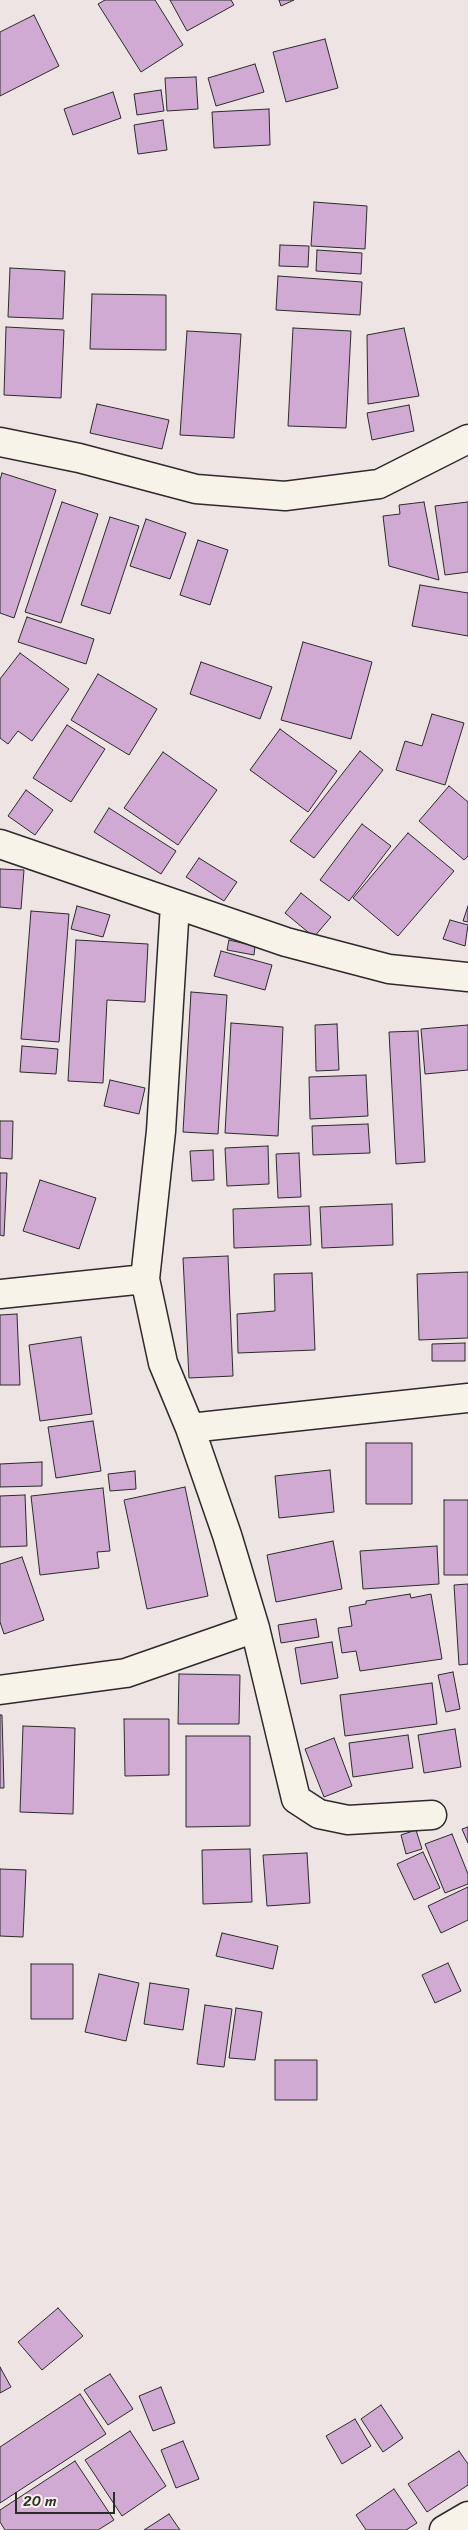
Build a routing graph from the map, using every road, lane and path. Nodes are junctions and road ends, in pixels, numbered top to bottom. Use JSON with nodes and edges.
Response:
{"nodes":[{"id":1,"x":468,"y":439,"type":"edge"},
{"id":2,"x":0,"y":442,"type":"edge"},
{"id":3,"x":0,"y":844,"type":"edge"},
{"id":4,"x":175,"y":905,"type":"junction"},
{"id":5,"x":468,"y":977,"type":"edge"},
{"id":6,"x":145,"y":1279,"type":"junction"},
{"id":7,"x":0,"y":1294,"type":"edge"},
{"id":8,"x":468,"y":1398,"type":"edge"},
{"id":9,"x":190,"y":1428,"type":"junction"},
{"id":10,"x":255,"y":1628,"type":"junction"},
{"id":11,"x":0,"y":1690,"type":"edge"},
{"id":12,"x":432,"y":1816,"type":"dead end"},
{"id":13,"x":468,"y":2516,"type":"edge"},
{"id":14,"x":444,"y":2530,"type":"edge"}],
"edges":[{"from":1,"to":2,"type":"street"},
{"from":3,"to":4,"type":"street"},
{"from":4,"to":5,"type":"street"},
{"from":4,"to":6,"type":"street"},
{"from":6,"to":7,"type":"street"},
{"from":6,"to":9,"type":"street"},
{"from":8,"to":9,"type":"street"},
{"from":9,"to":10,"type":"street"},
{"from":10,"to":11,"type":"street"},
{"from":10,"to":12,"type":"street"},
{"from":13,"to":14,"type":"street"}]}
